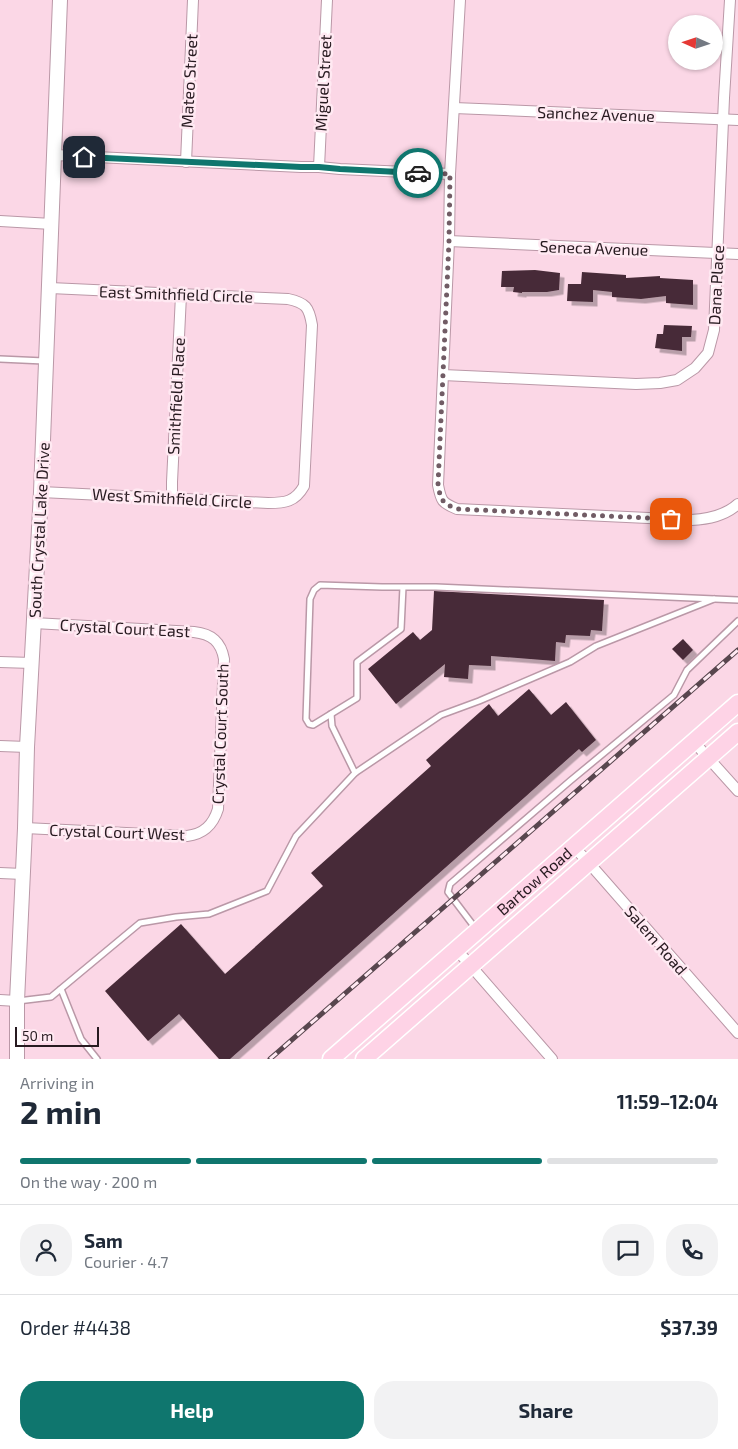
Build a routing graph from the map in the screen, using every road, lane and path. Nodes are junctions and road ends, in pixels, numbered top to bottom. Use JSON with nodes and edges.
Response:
{"nodes":[{"id":1,"x":60,"y":0,"type":"edge"},
{"id":2,"x":193,"y":0,"type":"edge"},
{"id":3,"x":326,"y":0,"type":"edge"},
{"id":4,"x":460,"y":0,"type":"edge"},
{"id":5,"x":730,"y":0,"type":"edge"},
{"id":6,"x":454,"y":108,"type":"junction"},
{"id":7,"x":724,"y":119,"type":"junction"},
{"id":8,"x":738,"y":120,"type":"edge"},
{"id":9,"x":55,"y":155,"type":"junction"},
{"id":10,"x":186,"y":162,"type":"junction"},
{"id":11,"x":319,"y":167,"type":"junction"},
{"id":12,"x":450,"y":174,"type":"junction"},
{"id":13,"x":0,"y":221,"type":"edge"},
{"id":14,"x":52,"y":224,"type":"junction"},
{"id":15,"x":449,"y":241,"type":"junction"},
{"id":16,"x":718,"y":252,"type":"junction"},
{"id":17,"x":738,"y":254,"type":"edge"},
{"id":18,"x":50,"y":288,"type":"junction"},
{"id":19,"x":181,"y":295,"type":"junction"},
{"id":20,"x":0,"y":359,"type":"edge"},
{"id":21,"x":47,"y":360,"type":"junction"},
{"id":22,"x":443,"y":376,"type":"junction"},
{"id":23,"x":41,"y":492,"type":"junction"},
{"id":24,"x":300,"y":493,"type":"joint"},
{"id":25,"x":172,"y":498,"type":"junction"},
{"id":26,"x":738,"y":504,"type":"edge"},
{"id":27,"x":403,"y":587,"type":"junction"},
{"id":28,"x":714,"y":599,"type":"junction"},
{"id":29,"x":738,"y":600,"type":"edge"},
{"id":30,"x":738,"y":621,"type":"edge"},
{"id":31,"x":34,"y":623,"type":"junction"},
{"id":32,"x":214,"y":639,"type":"joint"},
{"id":33,"x":0,"y":662,"type":"edge"},
{"id":34,"x":32,"y":663,"type":"junction"},
{"id":35,"x":738,"y":704,"type":"edge"},
{"id":36,"x":330,"y":714,"type":"junction"},
{"id":37,"x":738,"y":732,"type":"edge"},
{"id":38,"x":694,"y":742,"type":"junction"},
{"id":39,"x":0,"y":746,"type":"edge"},
{"id":40,"x":28,"y":747,"type":"junction"},
{"id":41,"x":709,"y":758,"type":"junction"},
{"id":42,"x":355,"y":773,"type":"junction"},
{"id":43,"x":738,"y":791,"type":"edge"},
{"id":44,"x":25,"y":828,"type":"junction"},
{"id":45,"x":208,"y":828,"type":"joint"},
{"id":46,"x":574,"y":847,"type":"junction"},
{"id":47,"x":589,"y":863,"type":"junction"},
{"id":48,"x":0,"y":873,"type":"edge"},
{"id":49,"x":23,"y":874,"type":"junction"},
{"id":50,"x":478,"y":932,"type":"junction"},
{"id":51,"x":457,"y":950,"type":"junction"},
{"id":52,"x":470,"y":967,"type":"junction"},
{"id":53,"x":61,"y":989,"type":"junction"},
{"id":54,"x":0,"y":1000,"type":"edge"},
{"id":55,"x":17,"y":1001,"type":"junction"},
{"id":56,"x":738,"y":1033,"type":"edge"},
{"id":57,"x":546,"y":1057,"type":"edge"},
{"id":58,"x":17,"y":1059,"type":"edge"},
{"id":59,"x":97,"y":1059,"type":"edge"},
{"id":60,"x":331,"y":1059,"type":"edge"},
{"id":61,"x":364,"y":1059,"type":"edge"}],
"edges":[{"from":1,"to":9,"type":"street","name":"South Crystal Lake Drive"},
{"from":2,"to":10,"type":"street","name":"Mateo Street"},
{"from":3,"to":11,"type":"street","name":"Miguel Street"},
{"from":4,"to":6,"type":"street"},
{"from":5,"to":7,"type":"street","name":"Dana Place"},
{"from":6,"to":7,"type":"street","name":"Sanchez Avenue"},
{"from":6,"to":12,"type":"street"},
{"from":7,"to":8,"type":"street","name":"Sanchez Avenue"},
{"from":7,"to":16,"type":"street","name":"Dana Place"},
{"from":9,"to":10,"type":"street"},
{"from":9,"to":14,"type":"street","name":"South Crystal Lake Drive"},
{"from":10,"to":11,"type":"street"},
{"from":11,"to":12,"type":"street"},
{"from":12,"to":15,"type":"street"},
{"from":13,"to":14,"type":"street"},
{"from":14,"to":18,"type":"street","name":"South Crystal Lake Drive"},
{"from":15,"to":16,"type":"street","name":"Seneca Avenue"},
{"from":15,"to":22,"type":"street"},
{"from":16,"to":17,"type":"street","name":"Seneca Avenue"},
{"from":16,"to":22,"type":"street","name":"Dana Place"},
{"from":18,"to":19,"type":"street","name":"East Smithfield Circle"},
{"from":18,"to":21,"type":"street","name":"South Crystal Lake Drive"},
{"from":19,"to":24,"type":"street","name":"East Smithfield Circle"},
{"from":19,"to":25,"type":"street","name":"Smithfield Place"},
{"from":20,"to":21,"type":"lane"},
{"from":21,"to":23,"type":"street","name":"South Crystal Lake Drive"},
{"from":22,"to":26,"type":"street"},
{"from":23,"to":25,"type":"street","name":"West Smithfield Circle"},
{"from":23,"to":31,"type":"street","name":"South Crystal Lake Drive"},
{"from":24,"to":25,"type":"street","name":"West Smithfield Circle"},
{"from":27,"to":28,"type":"lane"},
{"from":27,"to":36,"type":"lane"},
{"from":27,"to":36,"type":"lane"},
{"from":28,"to":29,"type":"lane"},
{"from":28,"to":42,"type":"lane"},
{"from":30,"to":50,"type":"lane"},
{"from":31,"to":32,"type":"street","name":"Crystal Court East"},
{"from":31,"to":34,"type":"street","name":"South Crystal Lake Drive"},
{"from":32,"to":45,"type":"street","name":"Crystal Court South"},
{"from":33,"to":34,"type":"street"},
{"from":34,"to":40,"type":"street","name":"South Crystal Lake Drive"},
{"from":35,"to":38,"type":"main road","name":"Bartow Road"},
{"from":36,"to":42,"type":"lane"},
{"from":37,"to":41,"type":"main road","name":"Bartow Road"},
{"from":38,"to":41,"type":"street"},
{"from":38,"to":46,"type":"main road","name":"Bartow Road"},
{"from":39,"to":40,"type":"street"},
{"from":40,"to":44,"type":"street","name":"South Crystal Lake Drive"},
{"from":41,"to":43,"type":"street"},
{"from":41,"to":47,"type":"main road","name":"Bartow Road"},
{"from":42,"to":53,"type":"lane"},
{"from":44,"to":45,"type":"street","name":"Crystal Court West"},
{"from":44,"to":49,"type":"street","name":"South Crystal Lake Drive"},
{"from":46,"to":47,"type":"street","name":"Salem Road"},
{"from":46,"to":50,"type":"main road","name":"Bartow Road"},
{"from":47,"to":52,"type":"main road","name":"Bartow Road"},
{"from":47,"to":56,"type":"street","name":"Salem Road"},
{"from":48,"to":49,"type":"street"},
{"from":49,"to":55,"type":"street","name":"South Crystal Lake Drive"},
{"from":50,"to":51,"type":"main road","name":"Bartow Road"},
{"from":51,"to":52,"type":"street"},
{"from":51,"to":60,"type":"main road","name":"Bartow Road"},
{"from":52,"to":57,"type":"street"},
{"from":52,"to":61,"type":"main road","name":"Bartow Road"},
{"from":53,"to":55,"type":"lane"},
{"from":53,"to":59,"type":"lane"},
{"from":54,"to":55,"type":"street"},
{"from":55,"to":58,"type":"street","name":"South Crystal Lake Drive"}]}
